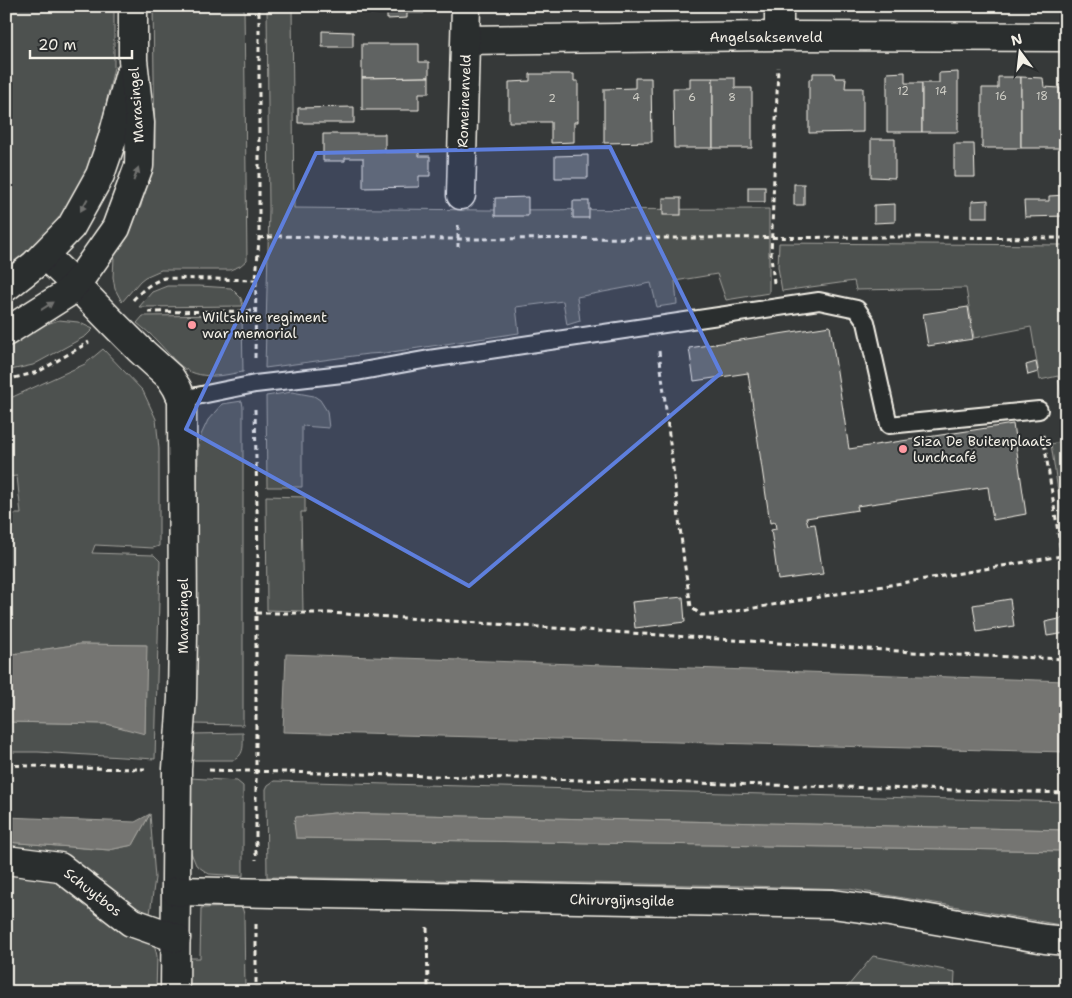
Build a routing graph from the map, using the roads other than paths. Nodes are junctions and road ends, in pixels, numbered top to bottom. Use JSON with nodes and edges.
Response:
{"nodes":[{"id":1,"x":133,"y":6,"type":"edge"},
{"id":2,"x":466,"y":6,"type":"edge"},
{"id":3,"x":779,"y":6,"type":"edge"},
{"id":4,"x":779,"y":36,"type":"junction"},
{"id":5,"x":1066,"y":37,"type":"edge"},
{"id":6,"x":466,"y":40,"type":"junction"},
{"id":7,"x":133,"y":60,"type":"junction"},
{"id":8,"x":461,"y":195,"type":"dead end"},
{"id":9,"x":44,"y":255,"type":"junction"},
{"id":10,"x":75,"y":284,"type":"junction"},
{"id":11,"x":6,"y":287,"type":"edge"},
{"id":12,"x":6,"y":332,"type":"edge"},
{"id":13,"x":182,"y":399,"type":"junction"},
{"id":14,"x":1038,"y":410,"type":"road end"},
{"id":15,"x":6,"y":860,"type":"edge"},
{"id":16,"x":176,"y":891,"type":"junction"},
{"id":17,"x":176,"y":938,"type":"junction"},
{"id":18,"x":1066,"y":941,"type":"edge"},
{"id":19,"x":175,"y":992,"type":"edge"}],
"edges":[{"from":1,"to":7,"type":"street","name":"Marasingel"},
{"from":2,"to":6,"type":"street","name":"Romeinenveld"},
{"from":3,"to":4,"type":"street"},
{"from":4,"to":5,"type":"street","name":"Angelsaksenveld"},
{"from":4,"to":6,"type":"street","name":"Angelsaksenveld"},
{"from":6,"to":8,"type":"street","name":"Romeinenveld"},
{"from":7,"to":9,"type":"street","name":"Marasingel","one_way":true},
{"from":10,"to":7,"type":"street","name":"Marasingel","one_way":true},
{"from":9,"to":10,"type":"street","name":"Marasingel"},
{"from":9,"to":11,"type":"street","name":"Marasingel"},
{"from":12,"to":10,"type":"street","name":"Marasingel","one_way":true},
{"from":10,"to":13,"type":"street","name":"Marasingel"},
{"from":13,"to":14,"type":"lane"},
{"from":13,"to":16,"type":"street","name":"Marasingel"},
{"from":15,"to":17,"type":"street","name":"Schuytbos"},
{"from":16,"to":17,"type":"street","name":"Marasingel"},
{"from":16,"to":18,"type":"street","name":"Chirurgijnsgilde"},
{"from":17,"to":19,"type":"street","name":"Marasingel"}]}
